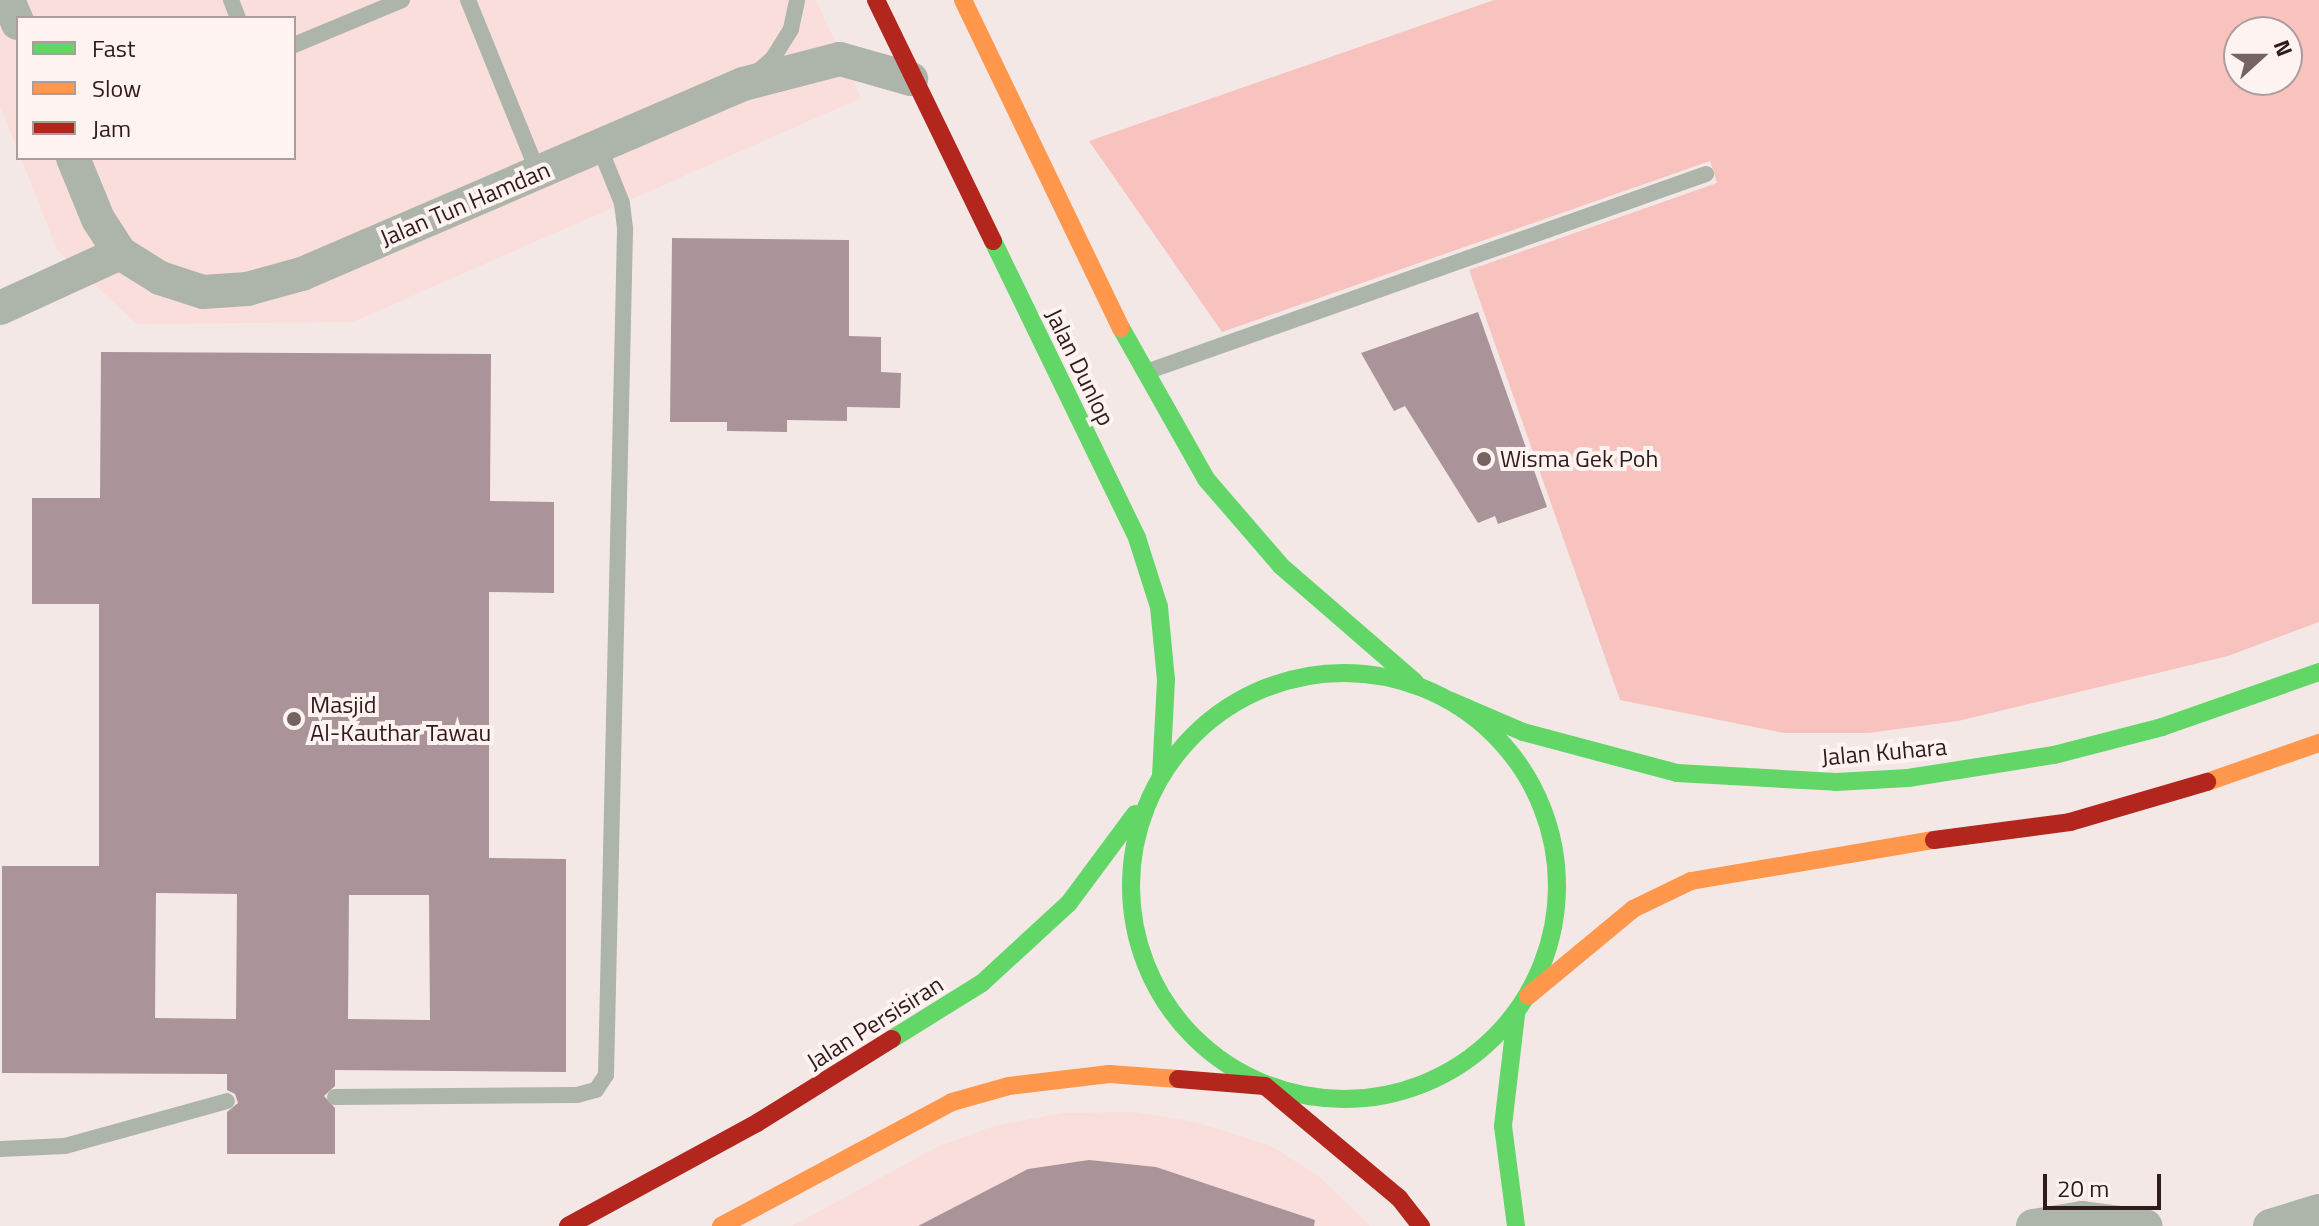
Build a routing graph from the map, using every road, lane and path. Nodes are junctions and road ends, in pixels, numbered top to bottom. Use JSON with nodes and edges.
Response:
{"nodes":[{"id":1,"x":8,"y":0,"type":"edge"},
{"id":2,"x":402,"y":0,"type":"edge"},
{"id":3,"x":468,"y":0,"type":"edge"},
{"id":4,"x":797,"y":0,"type":"edge"},
{"id":5,"x":876,"y":0,"type":"edge"},
{"id":6,"x":963,"y":0,"type":"edge"},
{"id":7,"x":16,"y":18,"type":"edge"},
{"id":8,"x":296,"y":44,"type":"edge"},
{"id":9,"x":911,"y":79,"type":"junction"},
{"id":10,"x":743,"y":84,"type":"junction"},
{"id":11,"x":599,"y":146,"type":"junction"},
{"id":12,"x":74,"y":160,"type":"edge"},
{"id":13,"x":538,"y":172,"type":"junction"},
{"id":14,"x":1706,"y":174,"type":"dead end"},
{"id":15,"x":120,"y":253,"type":"junction"},
{"id":16,"x":0,"y":308,"type":"edge"},
{"id":17,"x":1143,"y":373,"type":"junction"},
{"id":18,"x":2319,"y":672,"type":"edge"},
{"id":19,"x":1418,"y":685,"type":"junction"},
{"id":20,"x":1451,"y":701,"type":"junction"},
{"id":21,"x":2319,"y":743,"type":"edge"},
{"id":22,"x":1161,"y":774,"type":"junction"},
{"id":23,"x":1150,"y":792,"type":"junction"},
{"id":24,"x":1528,"y":996,"type":"junction"},
{"id":25,"x":1516,"y":1015,"type":"junction"},
{"id":26,"x":1265,"y":1086,"type":"junction"},
{"id":27,"x":335,"y":1097,"type":"dead end"},
{"id":28,"x":227,"y":1101,"type":"dead end"},
{"id":29,"x":0,"y":1149,"type":"edge"},
{"id":30,"x":2319,"y":1211,"type":"edge"},
{"id":31,"x":568,"y":1226,"type":"edge"},
{"id":32,"x":721,"y":1226,"type":"edge"},
{"id":33,"x":1421,"y":1226,"type":"edge"},
{"id":34,"x":1516,"y":1226,"type":"edge"},
{"id":35,"x":2033,"y":1226,"type":"edge"},
{"id":36,"x":2145,"y":1226,"type":"edge"},
{"id":37,"x":2270,"y":1226,"type":"edge"}],
"edges":[{"from":1,"to":7,"type":"street"},
{"from":2,"to":8,"type":"lane"},
{"from":3,"to":13,"type":"lane"},
{"from":4,"to":10,"type":"lane"},
{"from":5,"to":9,"type":"main road","name":"Jalan Dunlop"},
{"from":6,"to":17,"type":"main road"},
{"from":9,"to":10,"type":"street","name":"Jalan Tun Hamdan"},
{"from":9,"to":22,"type":"main road","name":"Jalan Dunlop"},
{"from":10,"to":11,"type":"street","name":"Jalan Tun Hamdan"},
{"from":11,"to":13,"type":"street","name":"Jalan Tun Hamdan"},
{"from":11,"to":27,"type":"lane"},
{"from":12,"to":15,"type":"street","name":"Jalan Tun Hamdan"},
{"from":13,"to":15,"type":"street","name":"Jalan Tun Hamdan"},
{"from":14,"to":17,"type":"lane"},
{"from":15,"to":16,"type":"street"},
{"from":17,"to":19,"type":"main road"},
{"from":18,"to":20,"type":"main road","name":"Jalan Kuhara"},
{"from":19,"to":20,"type":"main road"},
{"from":19,"to":22,"type":"main road"},
{"from":20,"to":24,"type":"main road"},
{"from":21,"to":24,"type":"main road"},
{"from":22,"to":23,"type":"main road"},
{"from":23,"to":26,"type":"main road"},
{"from":23,"to":31,"type":"main road","name":"Jalan Persisiran"},
{"from":24,"to":25,"type":"main road"},
{"from":25,"to":26,"type":"main road"},
{"from":25,"to":34,"type":"main road"},
{"from":26,"to":32,"type":"main road"},
{"from":26,"to":33,"type":"main road"},
{"from":28,"to":29,"type":"lane"},
{"from":30,"to":37,"type":"street"},
{"from":35,"to":36,"type":"street"}]}
